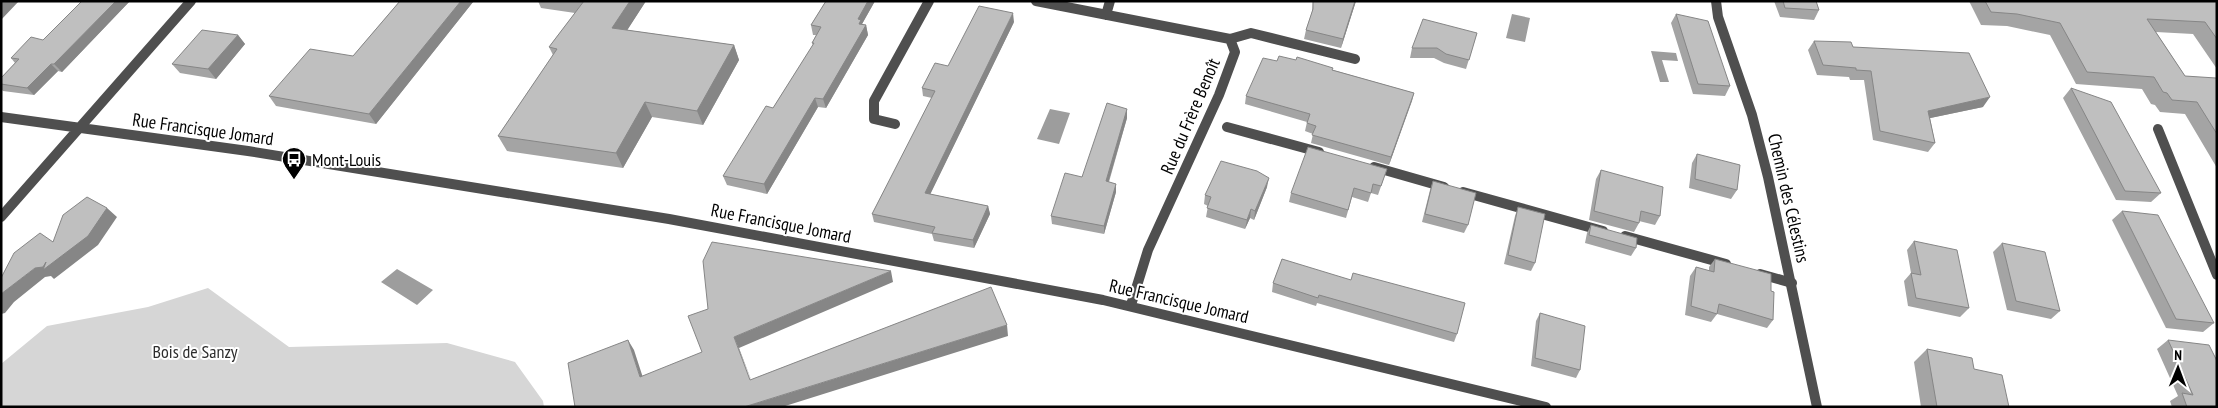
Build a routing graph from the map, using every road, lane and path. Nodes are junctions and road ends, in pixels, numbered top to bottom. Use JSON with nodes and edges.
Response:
{"nodes":[{"id":1,"x":191,"y":1,"type":"edge"},
{"id":2,"x":929,"y":1,"type":"edge"},
{"id":3,"x":1036,"y":1,"type":"edge"},
{"id":4,"x":1110,"y":1,"type":"edge"},
{"id":5,"x":1716,"y":1,"type":"edge"},
{"id":6,"x":1106,"y":15,"type":"junction"},
{"id":7,"x":1230,"y":39,"type":"junction"},
{"id":8,"x":1355,"y":60,"type":"dead end"},
{"id":9,"x":1,"y":117,"type":"edge"},
{"id":10,"x":895,"y":124,"type":"dead end"},
{"id":11,"x":81,"y":127,"type":"junction"},
{"id":12,"x":1227,"y":127,"type":"dead end"},
{"id":13,"x":2158,"y":129,"type":"dead end"},
{"id":14,"x":1331,"y":156,"type":"edge"},
{"id":15,"x":1359,"y":163,"type":"edge"},
{"id":16,"x":1,"y":217,"type":"edge"},
{"id":17,"x":2217,"y":274,"type":"edge"},
{"id":18,"x":1792,"y":282,"type":"junction"},
{"id":19,"x":1132,"y":306,"type":"junction"},
{"id":20,"x":1546,"y":407,"type":"edge"},
{"id":21,"x":1817,"y":407,"type":"edge"}],
"edges":[{"from":1,"to":11,"type":"street"},
{"from":2,"to":10,"type":"street"},
{"from":3,"to":6,"type":"street","name":"Rue du Frère Benoît"},
{"from":4,"to":6,"type":"street"},
{"from":5,"to":18,"type":"street","name":"Chemin des Célestins"},
{"from":6,"to":7,"type":"street","name":"Rue du Frère Benoît"},
{"from":7,"to":8,"type":"street"},
{"from":7,"to":19,"type":"street","name":"Rue du Frère Benoît"},
{"from":9,"to":11,"type":"street","name":"Rue Francisque Jomard"},
{"from":11,"to":16,"type":"street"},
{"from":11,"to":19,"type":"street","name":"Rue Francisque Jomard"},
{"from":12,"to":14,"type":"street"},
{"from":13,"to":17,"type":"street"},
{"from":15,"to":18,"type":"street"},
{"from":18,"to":21,"type":"street","name":"Chemin des Célestins"},
{"from":19,"to":20,"type":"street","name":"Rue Francisque Jomard"}]}
